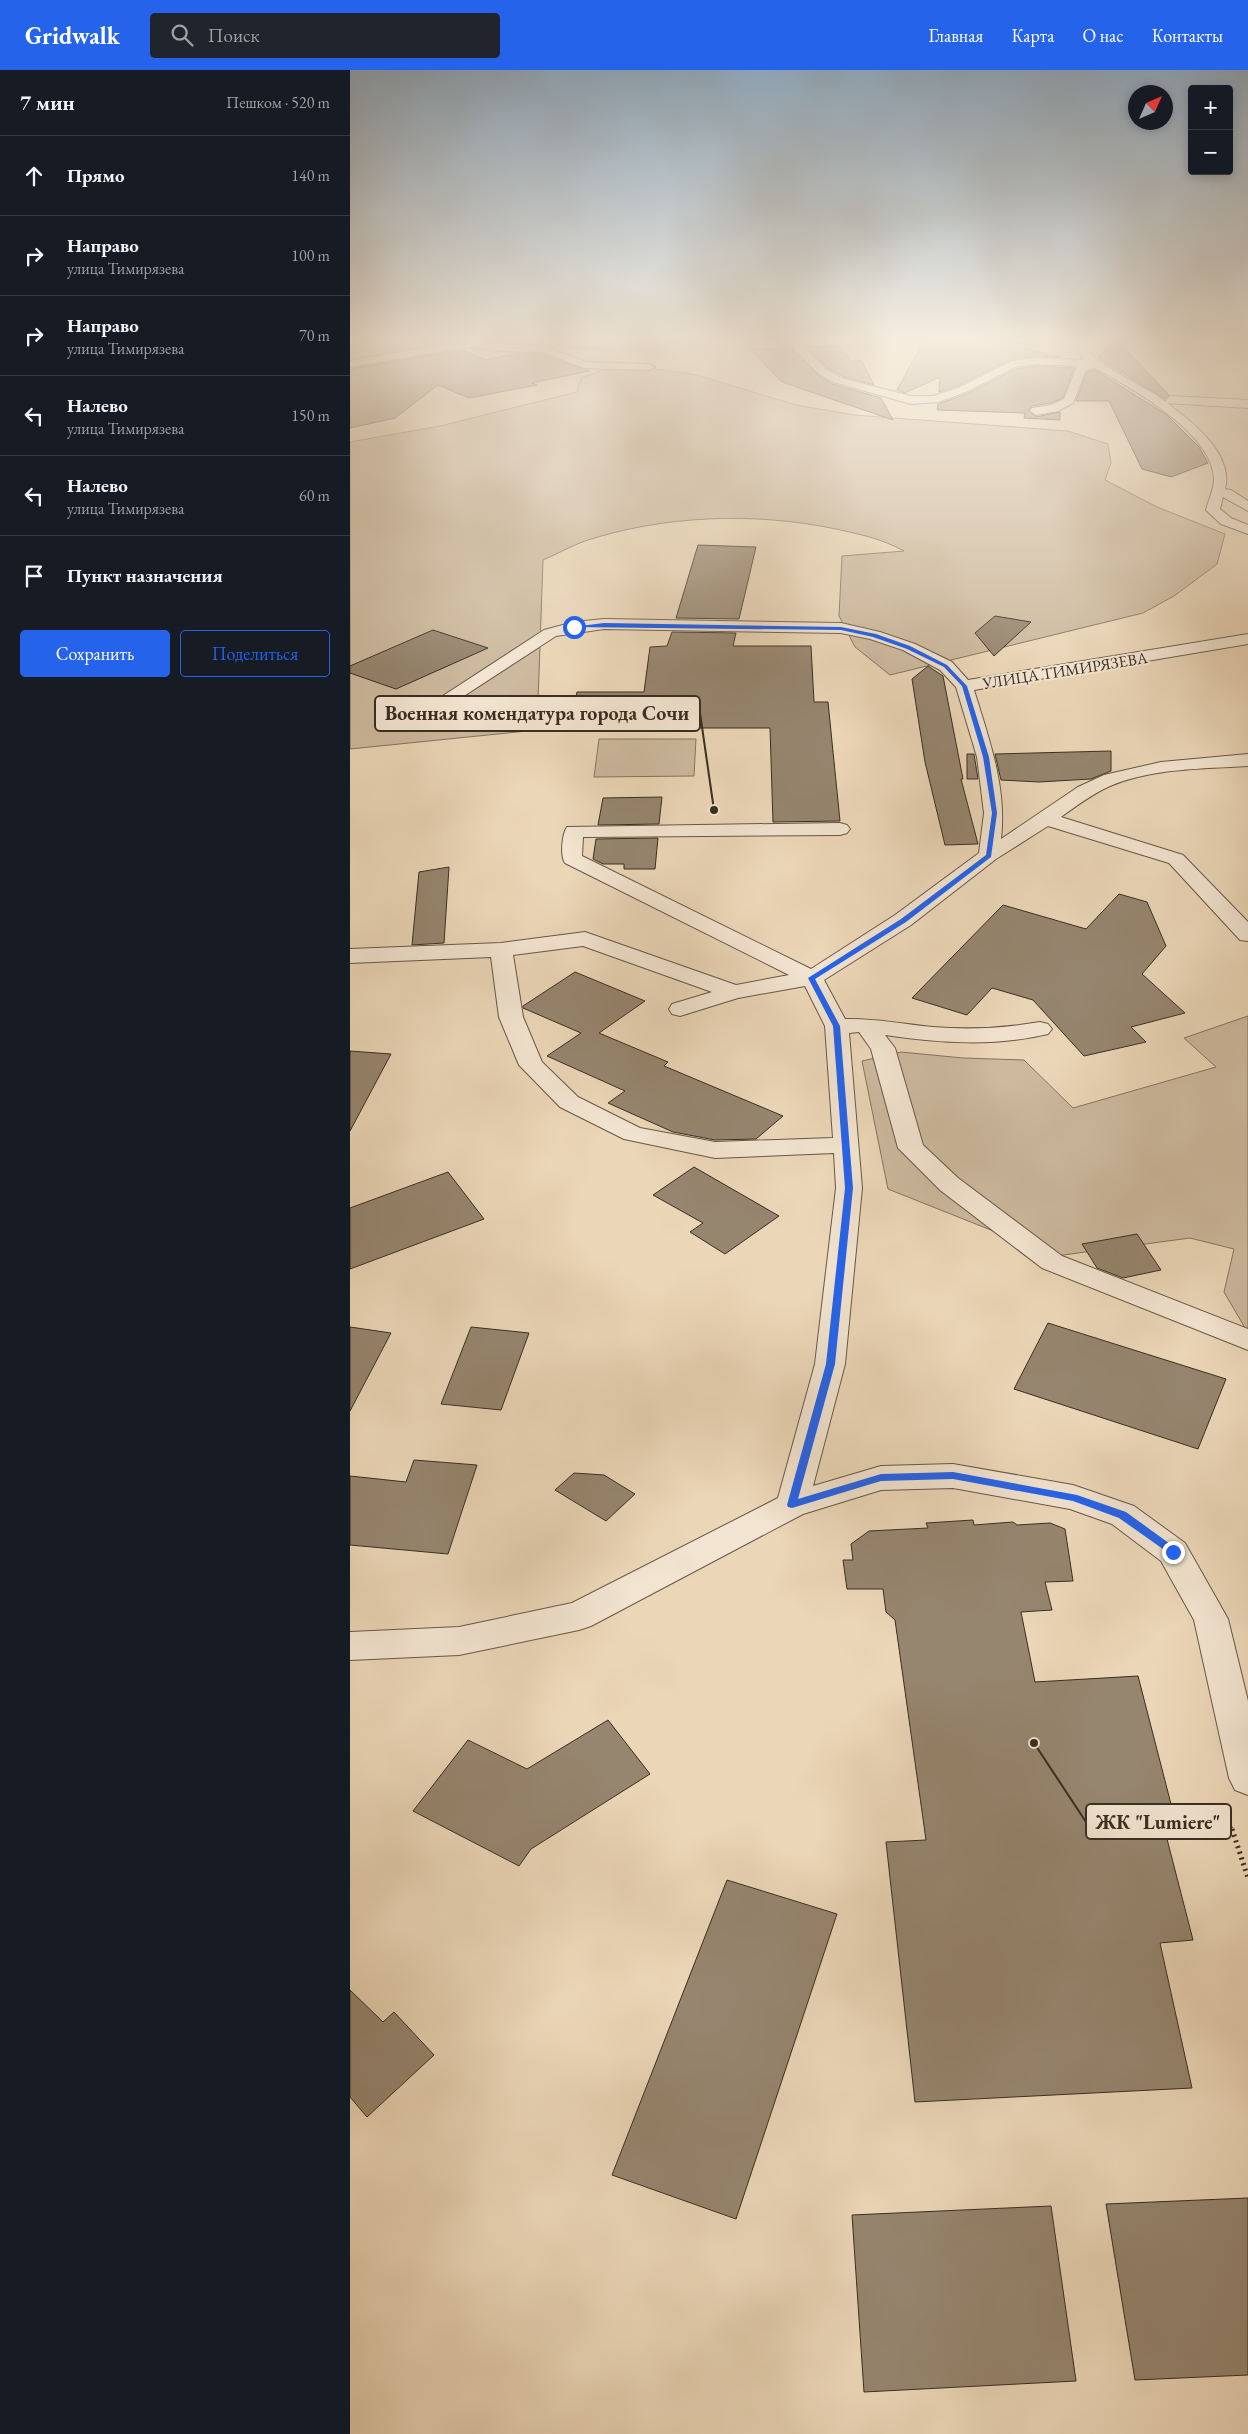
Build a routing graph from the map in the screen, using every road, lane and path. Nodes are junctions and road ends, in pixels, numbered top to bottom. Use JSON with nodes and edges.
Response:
{"nodes":[{"id":1,"x":1248,"y":507,"type":"edge"},
{"id":2,"x":1248,"y":530,"type":"edge"},
{"id":3,"x":1248,"y":639,"type":"edge"},
{"id":4,"x":964,"y":686,"type":"junction"},
{"id":5,"x":444,"y":701,"type":"dead end"},
{"id":6,"x":1248,"y":760,"type":"edge"},
{"id":7,"x":1046,"y":819,"type":"junction"},
{"id":8,"x":840,"y":830,"type":"dead end"},
{"id":9,"x":989,"y":855,"type":"junction"},
{"id":10,"x":1248,"y":935,"type":"edge"},
{"id":11,"x":501,"y":950,"type":"junction"},
{"id":12,"x":350,"y":956,"type":"edge"},
{"id":13,"x":812,"y":978,"type":"junction"},
{"id":14,"x":734,"y":992,"type":"junction"},
{"id":15,"x":680,"y":1009,"type":"dead end"},
{"id":16,"x":864,"y":1025,"type":"junction"},
{"id":17,"x":837,"y":1026,"type":"junction"},
{"id":18,"x":1040,"y":1029,"type":"dead end"},
{"id":19,"x":846,"y":1145,"type":"junction"},
{"id":20,"x":1248,"y":1340,"type":"edge"},
{"id":21,"x":792,"y":1505,"type":"junction"},
{"id":22,"x":350,"y":1646,"type":"edge"},
{"id":23,"x":1248,"y":1778,"type":"edge"},
{"id":24,"x":1223,"y":1803,"type":"dead end"},
{"id":25,"x":1248,"y":1878,"type":"edge"}],
"edges":[{"from":1,"to":2,"type":"street"},
{"from":3,"to":4,"type":"street","name":"УЛИЦА ТИМИРЯЗЕВА"},
{"from":4,"to":5,"type":"street"},
{"from":4,"to":9,"type":"street","name":"УЛИЦА ТИМИРЯЗЕВА"},
{"from":6,"to":7,"type":"street"},
{"from":7,"to":9,"type":"street"},
{"from":7,"to":10,"type":"street"},
{"from":8,"to":13,"type":"street"},
{"from":9,"to":13,"type":"street"},
{"from":11,"to":12,"type":"street"},
{"from":11,"to":14,"type":"street"},
{"from":11,"to":19,"type":"street"},
{"from":13,"to":14,"type":"street"},
{"from":13,"to":17,"type":"street"},
{"from":14,"to":15,"type":"street"},
{"from":16,"to":17,"type":"street"},
{"from":16,"to":18,"type":"street"},
{"from":16,"to":20,"type":"street"},
{"from":17,"to":19,"type":"street"},
{"from":19,"to":21,"type":"street"},
{"from":21,"to":22,"type":"street"},
{"from":21,"to":23,"type":"street"},
{"from":24,"to":25,"type":"path"}]}
